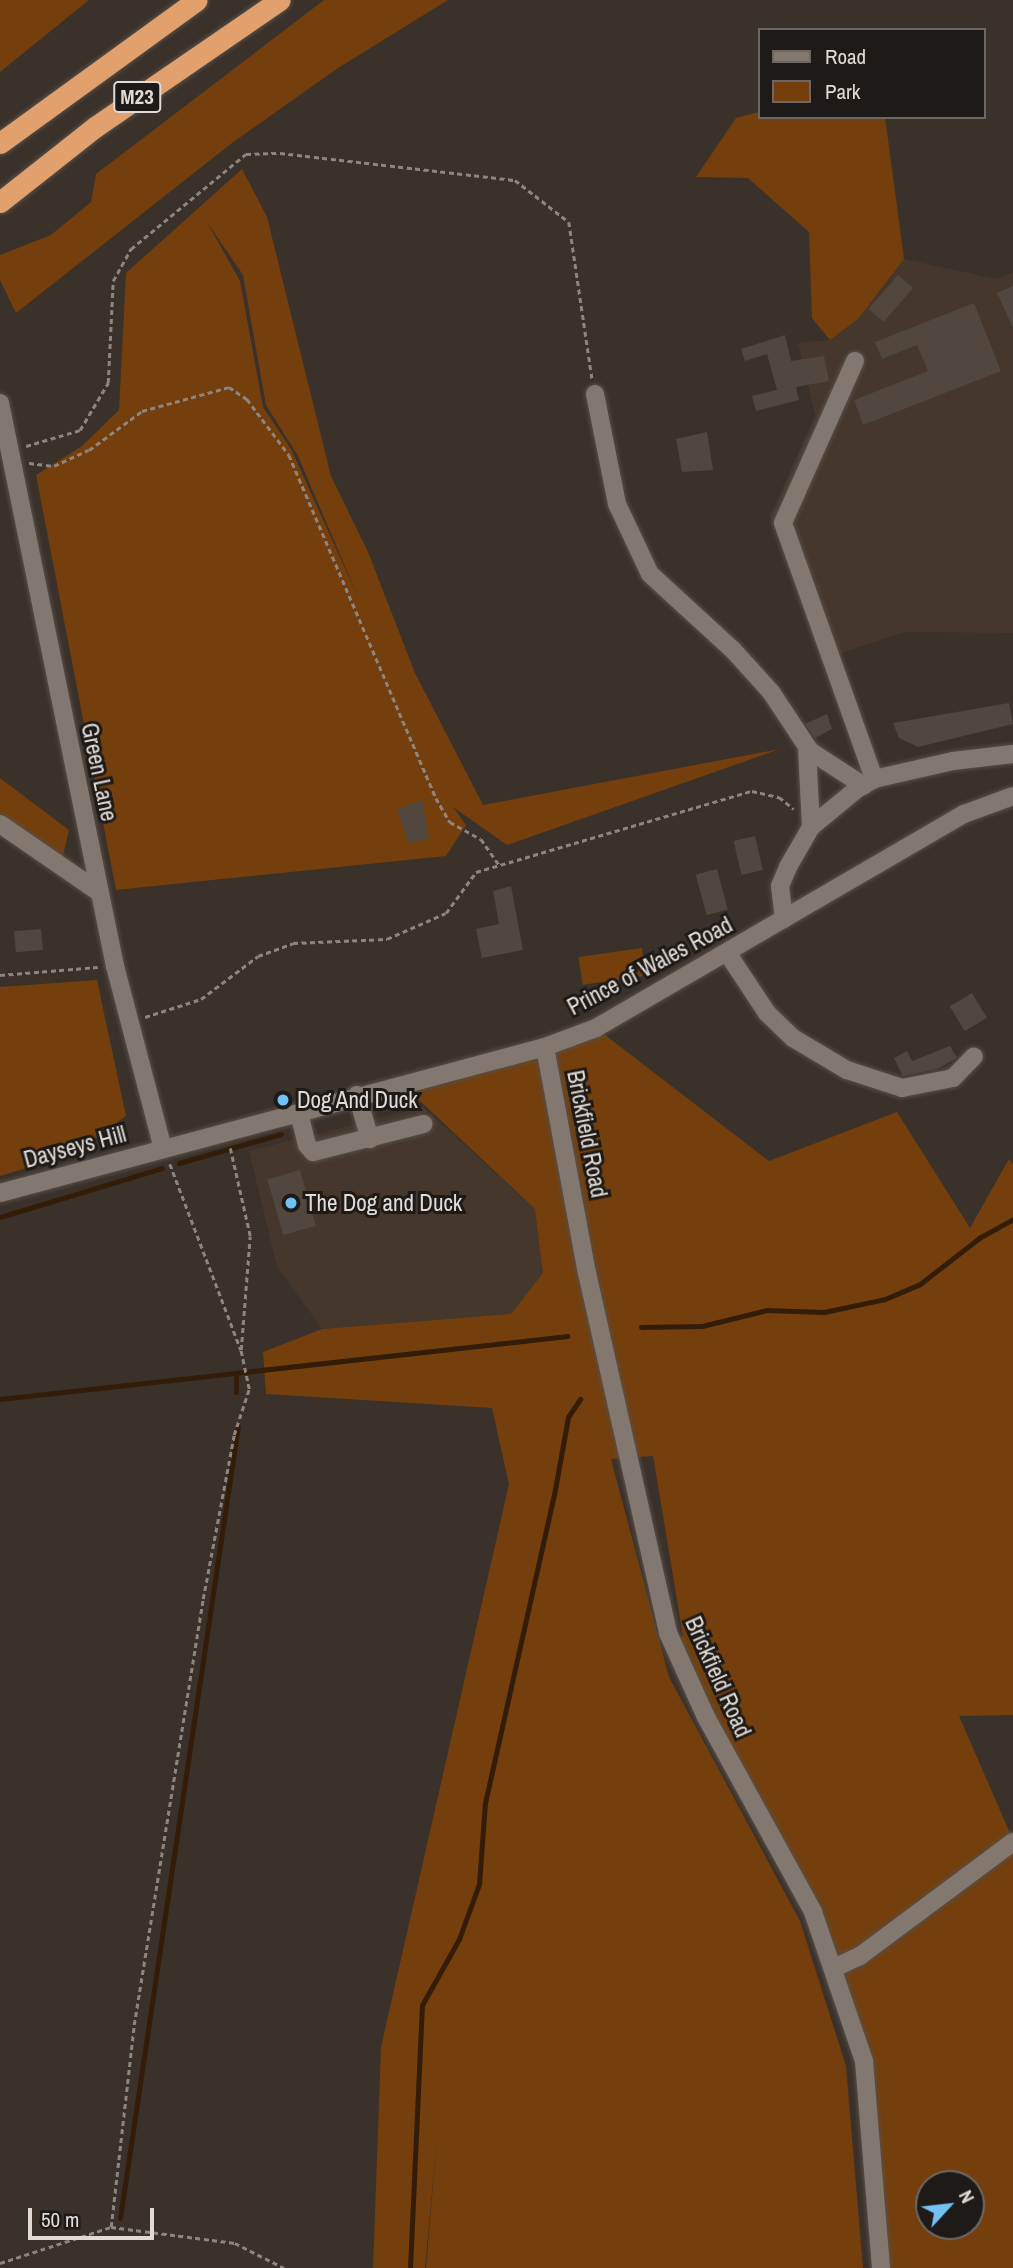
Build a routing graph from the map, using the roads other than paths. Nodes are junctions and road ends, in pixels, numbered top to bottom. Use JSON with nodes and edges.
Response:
{"nodes":[{"id":1,"x":197,"y":0,"type":"edge"},
{"id":2,"x":279,"y":0,"type":"edge"},
{"id":3,"x":0,"y":143,"type":"edge"},
{"id":4,"x":0,"y":202,"type":"edge"},
{"id":5,"x":855,"y":361,"type":"dead end"},
{"id":6,"x":595,"y":394,"type":"road end"},
{"id":7,"x":0,"y":403,"type":"edge"},
{"id":8,"x":807,"y":748,"type":"junction"},
{"id":9,"x":1013,"y":754,"type":"edge"},
{"id":10,"x":869,"y":782,"type":"junction"},
{"id":11,"x":1013,"y":796,"type":"edge"},
{"id":12,"x":0,"y":824,"type":"edge"},
{"id":13,"x":811,"y":827,"type":"junction"},
{"id":14,"x":99,"y":892,"type":"junction"},
{"id":15,"x":784,"y":919,"type":"junction"},
{"id":16,"x":728,"y":954,"type":"junction"},
{"id":17,"x":545,"y":1046,"type":"junction"},
{"id":18,"x":974,"y":1056,"type":"dead end"},
{"id":19,"x":357,"y":1095,"type":"junction"},
{"id":20,"x":299,"y":1113,"type":"junction"},
{"id":21,"x":424,"y":1124,"type":"dead end"},
{"id":22,"x":370,"y":1139,"type":"junction"},
{"id":23,"x":164,"y":1148,"type":"junction"},
{"id":24,"x":0,"y":1193,"type":"edge"},
{"id":25,"x":1013,"y":1842,"type":"edge"},
{"id":26,"x":834,"y":1968,"type":"junction"},
{"id":27,"x":881,"y":2268,"type":"edge"}],
"edges":[{"from":1,"to":3,"type":"highway","number":"M23"},
{"from":2,"to":4,"type":"highway","number":"M23"},
{"from":5,"to":10,"type":"street"},
{"from":6,"to":8,"type":"street"},
{"from":7,"to":14,"type":"street","name":"Green Lane"},
{"from":8,"to":10,"type":"street"},
{"from":8,"to":13,"type":"street"},
{"from":9,"to":10,"type":"street"},
{"from":10,"to":13,"type":"street"},
{"from":11,"to":15,"type":"street","name":"Prince of Wales Road"},
{"from":12,"to":14,"type":"street"},
{"from":13,"to":15,"type":"street"},
{"from":14,"to":23,"type":"street","name":"Green Lane"},
{"from":15,"to":16,"type":"street","name":"Prince of Wales Road"},
{"from":16,"to":17,"type":"street","name":"Prince of Wales Road"},
{"from":16,"to":18,"type":"street"},
{"from":17,"to":19,"type":"street","name":"Prince of Wales Road"},
{"from":17,"to":26,"type":"street","name":"Brickfield Road"},
{"from":19,"to":20,"type":"street","name":"Prince of Wales Road"},
{"from":19,"to":22,"type":"street"},
{"from":20,"to":22,"type":"street"},
{"from":20,"to":23,"type":"street","name":"Prince of Wales Road"},
{"from":21,"to":22,"type":"street"},
{"from":23,"to":24,"type":"street","name":"Dayseys Hill"},
{"from":25,"to":26,"type":"street"},
{"from":26,"to":27,"type":"street","name":"Brickfield Road"}]}
